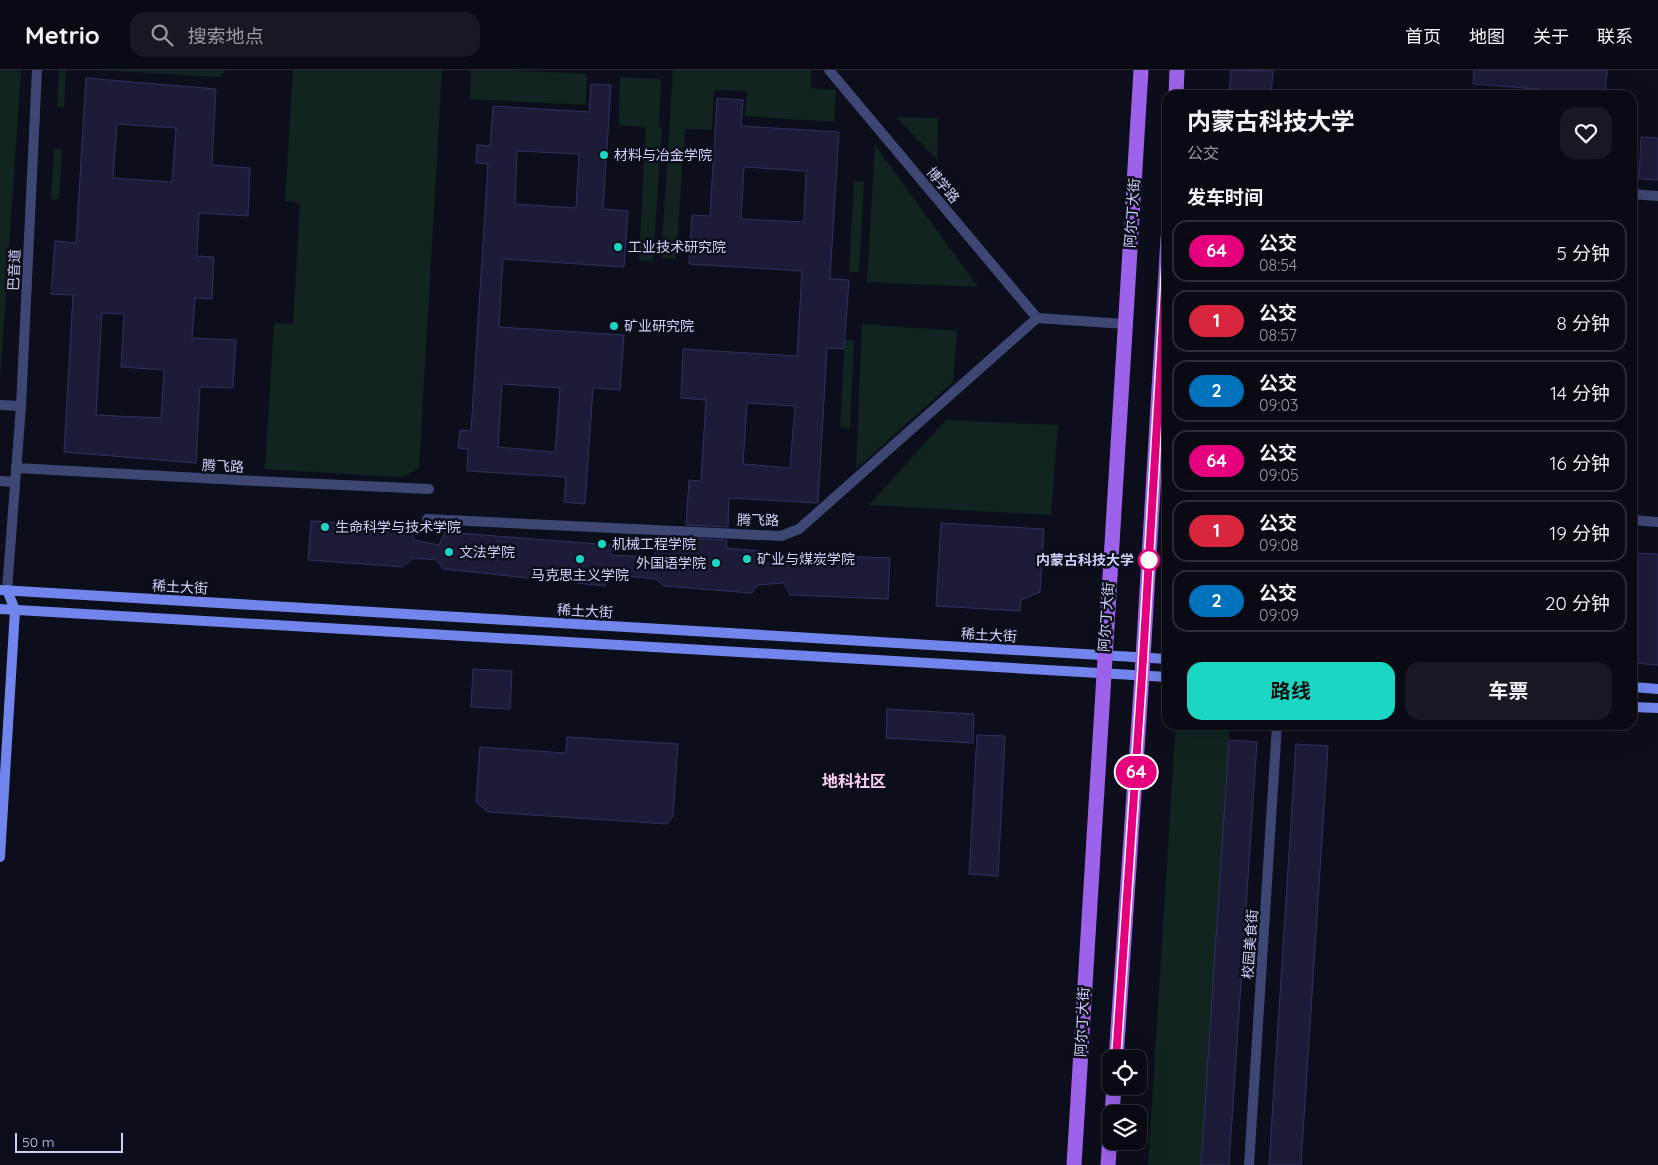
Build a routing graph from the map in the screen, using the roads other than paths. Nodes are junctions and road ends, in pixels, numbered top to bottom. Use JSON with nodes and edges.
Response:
{"nodes":[{"id":1,"x":37,"y":70,"type":"edge"},
{"id":2,"x":829,"y":70,"type":"edge"},
{"id":3,"x":1141,"y":70,"type":"edge"},
{"id":4,"x":1177,"y":70,"type":"edge"},
{"id":5,"x":1176,"y":90,"type":"edge"},
{"id":6,"x":1637,"y":194,"type":"edge"},
{"id":7,"x":1658,"y":196,"type":"edge"},
{"id":8,"x":1037,"y":318,"type":"junction"},
{"id":9,"x":1125,"y":324,"type":"junction"},
{"id":10,"x":1162,"y":372,"type":"edge"},
{"id":11,"x":0,"y":405,"type":"edge"},
{"id":12,"x":21,"y":406,"type":"junction"},
{"id":13,"x":16,"y":468,"type":"junction"},
{"id":14,"x":0,"y":481,"type":"edge"},
{"id":15,"x":15,"y":482,"type":"junction"},
{"id":16,"x":429,"y":489,"type":"dead end"},
{"id":17,"x":427,"y":519,"type":"dead end"},
{"id":18,"x":1637,"y":520,"type":"edge"},
{"id":19,"x":1658,"y":522,"type":"edge"},
{"id":20,"x":4,"y":590,"type":"edge"},
{"id":21,"x":0,"y":604,"type":"edge"},
{"id":22,"x":0,"y":610,"type":"edge"},
{"id":23,"x":15,"y":610,"type":"junction"},
{"id":24,"x":1104,"y":656,"type":"junction"},
{"id":25,"x":1143,"y":657,"type":"junction"},
{"id":26,"x":1162,"y":659,"type":"edge"},
{"id":27,"x":1103,"y":673,"type":"junction"},
{"id":28,"x":1142,"y":676,"type":"junction"},
{"id":29,"x":1162,"y":677,"type":"edge"},
{"id":30,"x":1637,"y":687,"type":"edge"},
{"id":31,"x":1658,"y":689,"type":"edge"},
{"id":32,"x":1637,"y":707,"type":"edge"},
{"id":33,"x":1658,"y":708,"type":"edge"},
{"id":34,"x":1277,"y":730,"type":"edge"},
{"id":35,"x":0,"y":857,"type":"edge"},
{"id":36,"x":1117,"y":1050,"type":"edge"},
{"id":37,"x":1109,"y":1150,"type":"edge"},
{"id":38,"x":1074,"y":1165,"type":"edge"},
{"id":39,"x":1108,"y":1165,"type":"edge"},
{"id":40,"x":1249,"y":1165,"type":"edge"}],
"edges":[{"from":1,"to":12,"type":"street","name":"巴音道"},
{"from":2,"to":8,"type":"street","name":"博学路"},
{"from":3,"to":9,"type":"main road","name":"阿尔丁大街"},
{"from":4,"to":5,"type":"main road"},
{"from":6,"to":7,"type":"street"},
{"from":8,"to":9,"type":"street"},
{"from":8,"to":17,"type":"street","name":"腾飞路"},
{"from":9,"to":24,"type":"main road","name":"阿尔丁大街"},
{"from":10,"to":25,"type":"main road"},
{"from":11,"to":12,"type":"street"},
{"from":12,"to":13,"type":"street","name":"巴音道"},
{"from":13,"to":15,"type":"street","name":"巴音道"},
{"from":13,"to":16,"type":"street","name":"腾飞路"},
{"from":14,"to":15,"type":"street"},
{"from":15,"to":20,"type":"street","name":"巴音道"},
{"from":18,"to":19,"type":"street"},
{"from":20,"to":21,"type":"main road"},
{"from":20,"to":23,"type":"main road"},
{"from":20,"to":24,"type":"main road","name":"稀土大街"},
{"from":22,"to":23,"type":"main road"},
{"from":23,"to":27,"type":"main road"},
{"from":23,"to":35,"type":"main road"},
{"from":24,"to":25,"type":"main road","name":"稀土大街"},
{"from":24,"to":27,"type":"main road","name":"阿尔丁大街"},
{"from":25,"to":26,"type":"main road","name":"稀土大街"},
{"from":25,"to":28,"type":"main road"},
{"from":27,"to":28,"type":"main road"},
{"from":27,"to":38,"type":"main road","name":"阿尔丁大街"},
{"from":28,"to":29,"type":"main road"},
{"from":28,"to":36,"type":"main road"},
{"from":30,"to":31,"type":"main road"},
{"from":32,"to":33,"type":"main road"},
{"from":34,"to":40,"type":"street","name":"校园美食街"},
{"from":37,"to":39,"type":"main road"}]}
